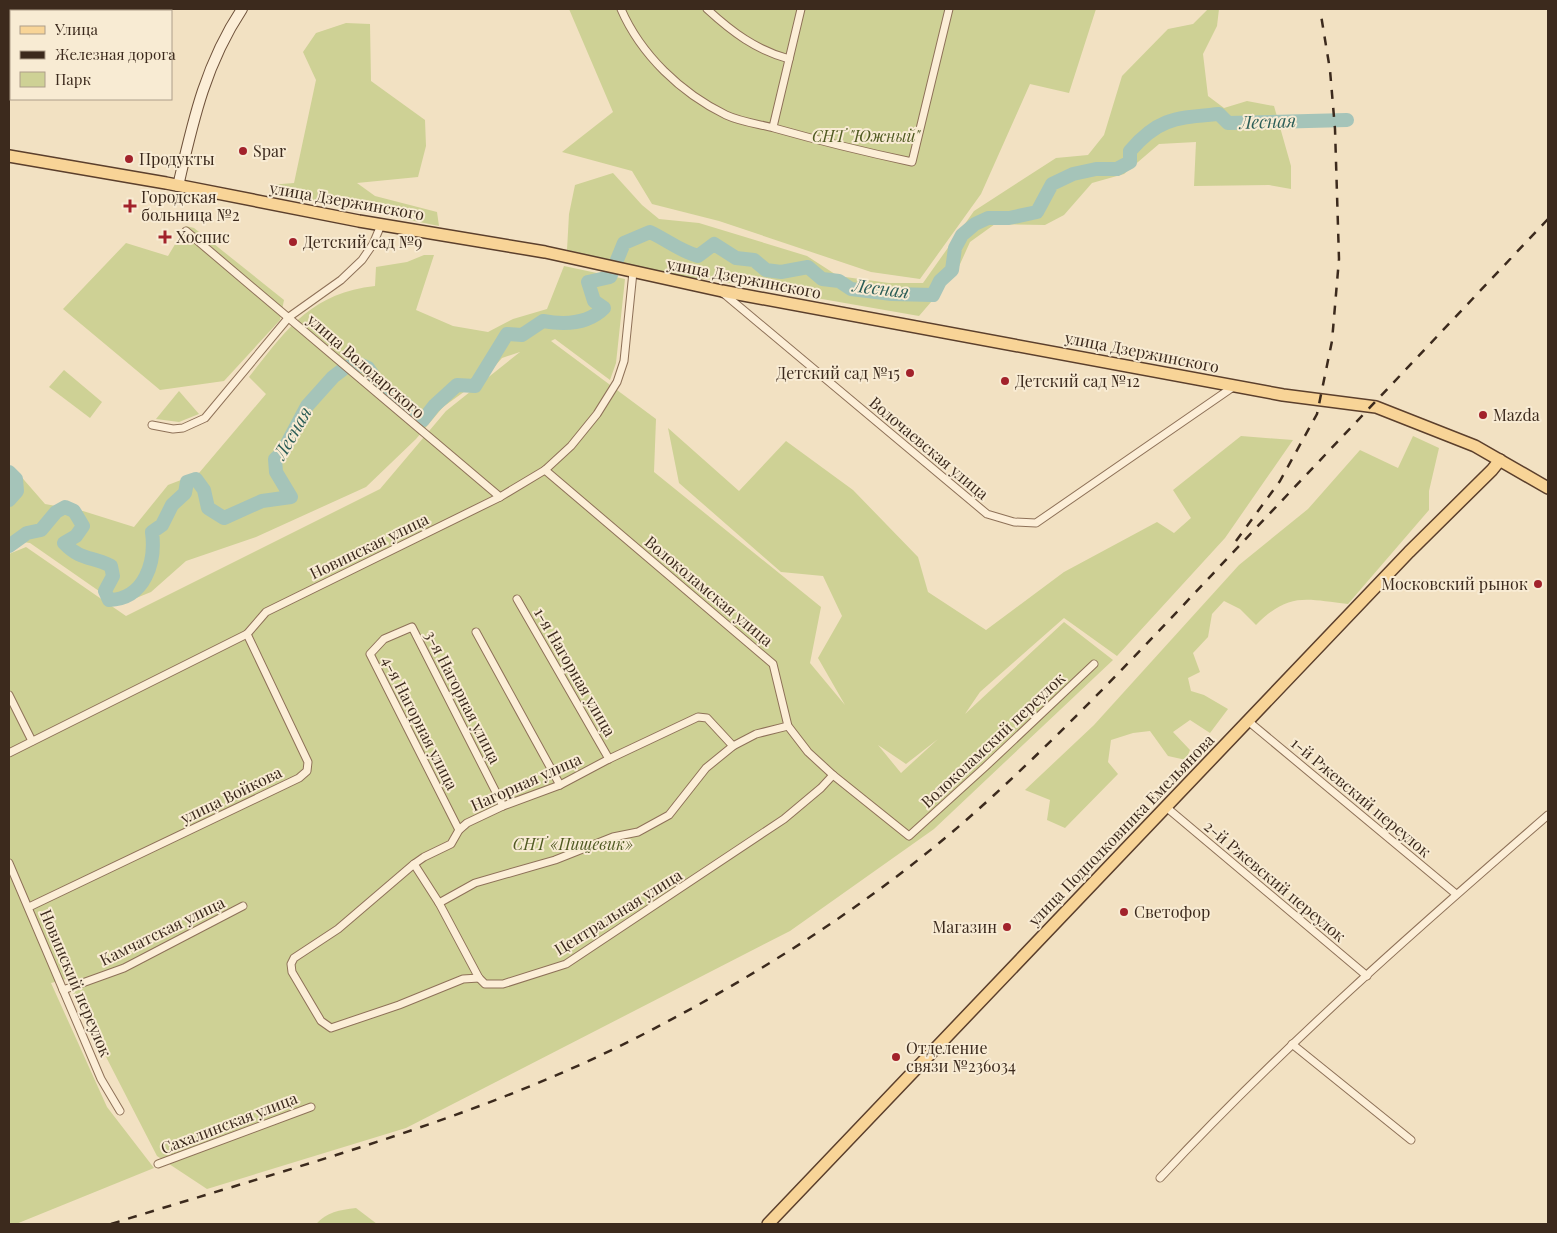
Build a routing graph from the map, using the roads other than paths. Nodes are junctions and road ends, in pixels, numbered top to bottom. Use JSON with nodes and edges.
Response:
{"nodes":[{"id":1,"x":242,"y":9,"type":"edge"},
{"id":2,"x":621,"y":9,"type":"edge"},
{"id":3,"x":707,"y":9,"type":"edge"},
{"id":4,"x":801,"y":9,"type":"edge"},
{"id":5,"x":949,"y":9,"type":"edge"},
{"id":6,"x":789,"y":59,"type":"junction"},
{"id":7,"x":773,"y":128,"type":"junction"},
{"id":8,"x":9,"y":156,"type":"edge"},
{"id":9,"x":178,"y":186,"type":"junction"},
{"id":10,"x":381,"y":225,"type":"junction"},
{"id":11,"x":186,"y":231,"type":"dead end"},
{"id":12,"x":633,"y":272,"type":"junction"},
{"id":13,"x":722,"y":292,"type":"junction"},
{"id":14,"x":289,"y":317,"type":"junction"},
{"id":15,"x":1236,"y":386,"type":"junction"},
{"id":16,"x":152,"y":425,"type":"dead end"},
{"id":17,"x":1500,"y":460,"type":"junction"},
{"id":18,"x":545,"y":470,"type":"junction"},
{"id":19,"x":1548,"y":488,"type":"edge"},
{"id":20,"x":500,"y":497,"type":"junction"},
{"id":21,"x":517,"y":599,"type":"dead end"},
{"id":22,"x":412,"y":627,"type":"joint"},
{"id":23,"x":476,"y":632,"type":"dead end"},
{"id":24,"x":247,"y":634,"type":"junction"},
{"id":25,"x":1094,"y":664,"type":"dead end"},
{"id":26,"x":9,"y":695,"type":"edge"},
{"id":27,"x":1248,"y":721,"type":"junction"},
{"id":28,"x":788,"y":726,"type":"junction"},
{"id":29,"x":32,"y":741,"type":"junction"},
{"id":30,"x":733,"y":746,"type":"junction"},
{"id":31,"x":9,"y":753,"type":"edge"},
{"id":32,"x":609,"y":759,"type":"junction"},
{"id":33,"x":833,"y":775,"type":"junction"},
{"id":34,"x":560,"y":786,"type":"junction"},
{"id":35,"x":504,"y":806,"type":"junction"},
{"id":36,"x":1166,"y":807,"type":"junction"},
{"id":37,"x":1548,"y":815,"type":"edge"},
{"id":38,"x":459,"y":830,"type":"junction"},
{"id":39,"x":909,"y":836,"type":"joint"},
{"id":40,"x":9,"y":863,"type":"edge"},
{"id":41,"x":414,"y":864,"type":"junction"},
{"id":42,"x":1456,"y":894,"type":"junction"},
{"id":43,"x":439,"y":903,"type":"junction"},
{"id":44,"x":243,"y":906,"type":"dead end"},
{"id":45,"x":29,"y":907,"type":"junction"},
{"id":46,"x":1367,"y":976,"type":"junction"},
{"id":47,"x":479,"y":978,"type":"junction"},
{"id":48,"x":63,"y":990,"type":"junction"},
{"id":49,"x":336,"y":1028,"type":"joint"},
{"id":50,"x":1292,"y":1044,"type":"junction"},
{"id":51,"x":311,"y":1107,"type":"dead end"},
{"id":52,"x":120,"y":1112,"type":"dead end"},
{"id":53,"x":1411,"y":1140,"type":"dead end"},
{"id":54,"x":158,"y":1164,"type":"dead end"},
{"id":55,"x":1160,"y":1178,"type":"dead end"},
{"id":56,"x":768,"y":1224,"type":"edge"}],
"edges":[{"from":1,"to":9,"type":"main road"},
{"from":2,"to":7,"type":"street"},
{"from":3,"to":6,"type":"street"},
{"from":4,"to":6,"type":"street"},
{"from":5,"to":7,"type":"street"},
{"from":6,"to":7,"type":"street"},
{"from":8,"to":9,"type":"main road","name":"улица Дзержинского"},
{"from":9,"to":10,"type":"main road","name":"улица Дзержинского"},
{"from":10,"to":12,"type":"main road","name":"улица Дзержинского"},
{"from":10,"to":14,"type":"street"},
{"from":11,"to":14,"type":"street"},
{"from":12,"to":13,"type":"main road","name":"улица Дзержинского"},
{"from":12,"to":18,"type":"street","name":"Новинская улица"},
{"from":13,"to":15,"type":"main road","name":"улица Дзержинского"},
{"from":13,"to":15,"type":"street","name":"Волочаевская улица"},
{"from":14,"to":16,"type":"street","name":"улица Володарского"},
{"from":14,"to":20,"type":"street","name":"улица Володарского"},
{"from":15,"to":17,"type":"main road","name":"улица Дзержинского"},
{"from":17,"to":19,"type":"main road","name":"улица Дзержинского"},
{"from":17,"to":27,"type":"main road","name":"улица Подполковника Емельянова"},
{"from":18,"to":20,"type":"street","name":"Новинская улица"},
{"from":18,"to":28,"type":"street","name":"Волоколамская улица"},
{"from":20,"to":24,"type":"street","name":"Новинская улица"},
{"from":21,"to":32,"type":"street","name":"1-я Нагорная улица"},
{"from":22,"to":35,"type":"street","name":"3-я Нагорная улица"},
{"from":22,"to":38,"type":"street","name":"4-я Нагорная улица"},
{"from":23,"to":34,"type":"street"},
{"from":24,"to":29,"type":"street","name":"Новинская улица"},
{"from":24,"to":45,"type":"street","name":"улица Войкова"},
{"from":25,"to":39,"type":"street","name":"Волоколамский переулок"},
{"from":26,"to":29,"type":"street"},
{"from":27,"to":36,"type":"main road","name":"улица Подполковника Емельянова"},
{"from":27,"to":42,"type":"street","name":"1-й Ржевский переулок"},
{"from":28,"to":30,"type":"street"},
{"from":28,"to":33,"type":"street","name":"Волоколамская улица"},
{"from":29,"to":31,"type":"street","name":"Новинская улица"},
{"from":30,"to":32,"type":"street","name":"Нагорная улица"},
{"from":30,"to":43,"type":"street"},
{"from":32,"to":34,"type":"street","name":"Нагорная улица"},
{"from":33,"to":39,"type":"street","name":"Волоколамская улица"},
{"from":33,"to":47,"type":"street","name":"Центральная улица"},
{"from":34,"to":35,"type":"street","name":"Нагорная улица"},
{"from":35,"to":38,"type":"street","name":"Нагорная улица"},
{"from":36,"to":46,"type":"street","name":"2-й Ржевский переулок"},
{"from":36,"to":56,"type":"main road","name":"улица Подполковника Емельянова"},
{"from":37,"to":42,"type":"street"},
{"from":38,"to":41,"type":"street","name":"Нагорная улица"},
{"from":40,"to":45,"type":"street","name":"Новинский переулок"},
{"from":41,"to":43,"type":"street"},
{"from":41,"to":49,"type":"street","name":"Нагорная улица"},
{"from":42,"to":46,"type":"street"},
{"from":43,"to":47,"type":"street"},
{"from":44,"to":48,"type":"street","name":"Камчатская улица"},
{"from":45,"to":48,"type":"street","name":"Новинский переулок"},
{"from":46,"to":50,"type":"street"},
{"from":47,"to":49,"type":"street","name":"Центральная улица"},
{"from":48,"to":52,"type":"street","name":"Новинский переулок"},
{"from":50,"to":53,"type":"street"},
{"from":50,"to":55,"type":"street"},
{"from":51,"to":54,"type":"street","name":"Сахалинская улица"}]}
